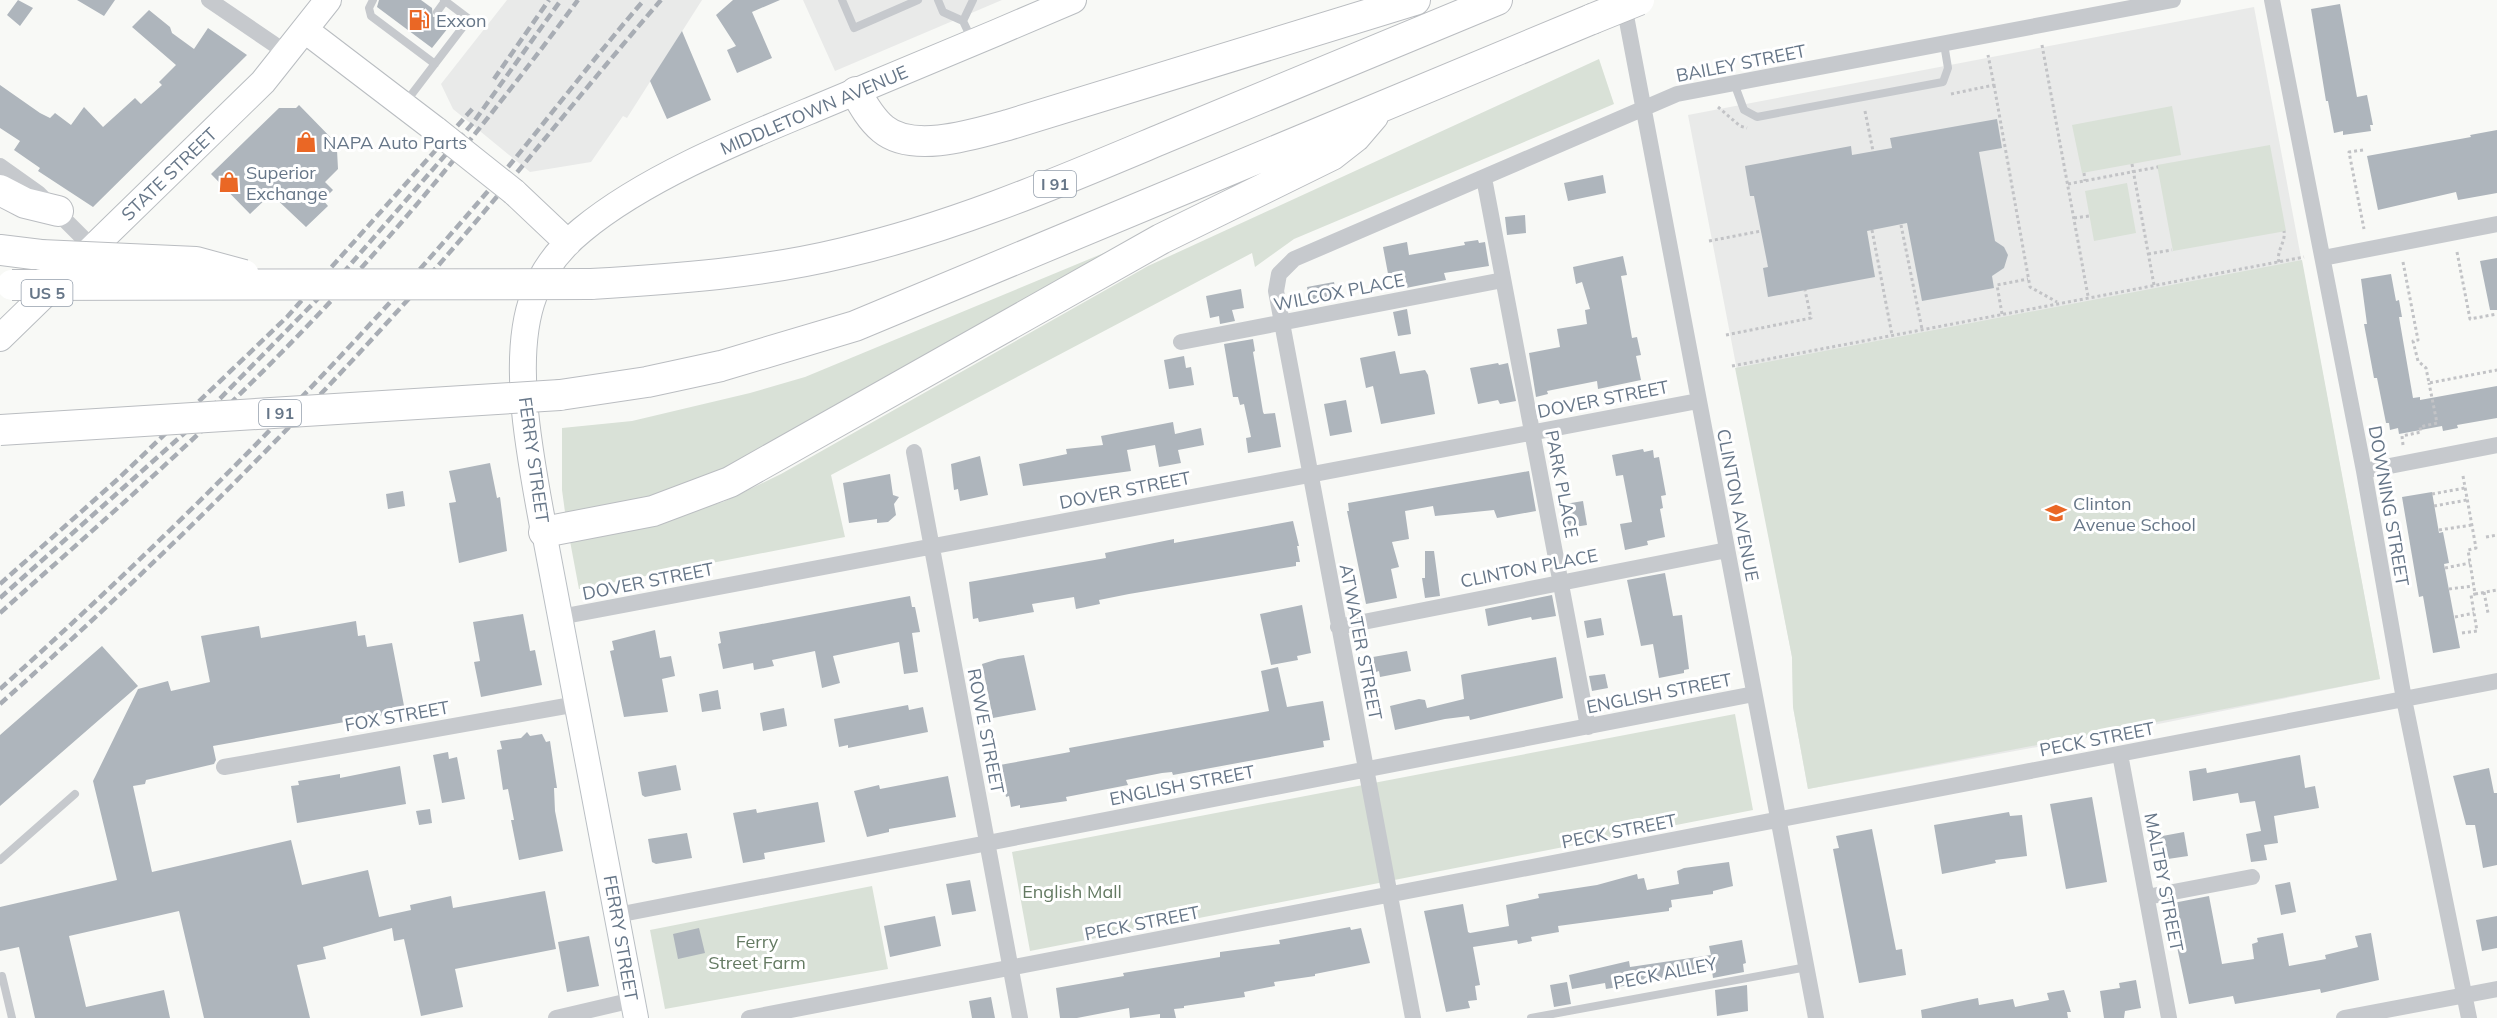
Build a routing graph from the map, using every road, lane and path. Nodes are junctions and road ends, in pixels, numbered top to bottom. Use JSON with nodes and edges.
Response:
{"nodes":[{"id":1,"x":209,"y":0,"type":"edge"},
{"id":2,"x":328,"y":0,"type":"edge"},
{"id":3,"x":373,"y":0,"type":"edge"},
{"id":4,"x":445,"y":0,"type":"edge"},
{"id":5,"x":842,"y":0,"type":"edge"},
{"id":6,"x":918,"y":0,"type":"edge"},
{"id":7,"x":938,"y":0,"type":"edge"},
{"id":8,"x":973,"y":0,"type":"edge"},
{"id":9,"x":1073,"y":0,"type":"edge"},
{"id":10,"x":1414,"y":0,"type":"edge"},
{"id":11,"x":1497,"y":0,"type":"edge"},
{"id":12,"x":1623,"y":0,"type":"edge"},
{"id":13,"x":1639,"y":0,"type":"edge"},
{"id":14,"x":2173,"y":0,"type":"edge"},
{"id":15,"x":2272,"y":0,"type":"edge"},
{"id":16,"x":437,"y":12,"type":"dead end"},
{"id":17,"x":392,"y":18,"type":"dead end"},
{"id":18,"x":386,"y":27,"type":"junction"},
{"id":19,"x":305,"y":30,"type":"junction"},
{"id":20,"x":968,"y":32,"type":"junction"},
{"id":21,"x":417,"y":37,"type":"dead end"},
{"id":22,"x":1944,"y":44,"type":"junction"},
{"id":23,"x":2042,"y":45,"type":"dead end"},
{"id":24,"x":411,"y":46,"type":"junction"},
{"id":25,"x":287,"y":53,"type":"junction"},
{"id":26,"x":435,"y":64,"type":"junction"},
{"id":27,"x":1734,"y":83,"type":"junction"},
{"id":28,"x":1994,"y":85,"type":"dead end"},
{"id":29,"x":856,"y":92,"type":"junction"},
{"id":30,"x":404,"y":106,"type":"junction"},
{"id":31,"x":1378,"y":109,"type":"junction"},
{"id":32,"x":1643,"y":110,"type":"junction"},
{"id":33,"x":1865,"y":111,"type":"dead end"},
{"id":34,"x":2363,"y":150,"type":"dead end"},
{"id":35,"x":1873,"y":151,"type":"dead end"},
{"id":36,"x":2132,"y":164,"type":"dead end"},
{"id":37,"x":0,"y":166,"type":"edge"},
{"id":38,"x":2158,"y":167,"type":"dead end"},
{"id":39,"x":2133,"y":172,"type":"junction"},
{"id":40,"x":2084,"y":173,"type":"dead end"},
{"id":41,"x":1484,"y":178,"type":"junction"},
{"id":42,"x":2085,"y":181,"type":"junction"},
{"id":43,"x":2068,"y":184,"type":"junction"},
{"id":44,"x":0,"y":190,"type":"edge"},
{"id":45,"x":58,"y":212,"type":"junction"},
{"id":46,"x":2089,"y":216,"type":"dead end"},
{"id":47,"x":2074,"y":219,"type":"junction"},
{"id":48,"x":2497,"y":224,"type":"edge"},
{"id":49,"x":1901,"y":225,"type":"dead end"},
{"id":50,"x":2364,"y":229,"type":"dead end"},
{"id":51,"x":1872,"y":230,"type":"dead end"},
{"id":52,"x":1761,"y":231,"type":"dead end"},
{"id":53,"x":2284,"y":231,"type":"dead end"},
{"id":54,"x":1708,"y":241,"type":"dead end"},
{"id":55,"x":568,"y":243,"type":"junction"},
{"id":56,"x":93,"y":248,"type":"junction"},
{"id":57,"x":0,"y":250,"type":"edge"},
{"id":58,"x":2172,"y":250,"type":"dead end"},
{"id":59,"x":2457,"y":252,"type":"dead end"},
{"id":60,"x":2148,"y":254,"type":"junction"},
{"id":61,"x":2304,"y":257,"type":"dead end"},
{"id":62,"x":2322,"y":258,"type":"junction"},
{"id":63,"x":2279,"y":262,"type":"junction"},
{"id":64,"x":2403,"y":262,"type":"dead end"},
{"id":65,"x":1279,"y":273,"type":"joint"},
{"id":66,"x":2028,"y":279,"type":"junction"},
{"id":67,"x":1503,"y":280,"type":"junction"},
{"id":68,"x":6,"y":285,"type":"edge"},
{"id":69,"x":266,"y":285,"type":"junction"},
{"id":70,"x":2154,"y":285,"type":"junction"},
{"id":71,"x":1805,"y":290,"type":"dead end"},
{"id":72,"x":2089,"y":297,"type":"junction"},
{"id":73,"x":2059,"y":303,"type":"junction"},
{"id":74,"x":2002,"y":314,"type":"junction"},
{"id":75,"x":2497,"y":314,"type":"edge"},
{"id":76,"x":1281,"y":322,"type":"junction"},
{"id":77,"x":1922,"y":329,"type":"junction"},
{"id":78,"x":1726,"y":335,"type":"dead end"},
{"id":79,"x":1892,"y":335,"type":"junction"},
{"id":80,"x":0,"y":338,"type":"edge"},
{"id":81,"x":1182,"y":342,"type":"dead end"},
{"id":82,"x":1732,"y":366,"type":"dead end"},
{"id":83,"x":2497,"y":370,"type":"edge"},
{"id":84,"x":2429,"y":383,"type":"junction"},
{"id":85,"x":1698,"y":401,"type":"junction"},
{"id":86,"x":0,"y":430,"type":"edge"},
{"id":87,"x":1532,"y":432,"type":"junction"},
{"id":88,"x":2403,"y":445,"type":"dead end"},
{"id":89,"x":2497,"y":445,"type":"edge"},
{"id":90,"x":914,"y":452,"type":"dead end"},
{"id":91,"x":2364,"y":471,"type":"junction"},
{"id":92,"x":1310,"y":475,"type":"junction"},
{"id":93,"x":2463,"y":476,"type":"dead end"},
{"id":94,"x":2465,"y":488,"type":"junction"},
{"id":95,"x":2432,"y":494,"type":"dead end"},
{"id":96,"x":2468,"y":500,"type":"junction"},
{"id":97,"x":2434,"y":506,"type":"dead end"},
{"id":98,"x":2472,"y":525,"type":"junction"},
{"id":99,"x":2439,"y":530,"type":"dead end"},
{"id":100,"x":544,"y":532,"type":"junction"},
{"id":101,"x":2497,"y":535,"type":"edge"},
{"id":102,"x":2486,"y":537,"type":"dead end"},
{"id":103,"x":932,"y":546,"type":"junction"},
{"id":104,"x":1727,"y":550,"type":"junction"},
{"id":105,"x":2470,"y":563,"type":"junction"},
{"id":106,"x":2445,"y":568,"type":"dead end"},
{"id":107,"x":1560,"y":581,"type":"junction"},
{"id":108,"x":2474,"y":586,"type":"junction"},
{"id":109,"x":2449,"y":589,"type":"dead end"},
{"id":110,"x":2497,"y":590,"type":"edge"},
{"id":111,"x":2484,"y":592,"type":"junction"},
{"id":112,"x":2475,"y":594,"type":"junction"},
{"id":113,"x":2488,"y":613,"type":"dead end"},
{"id":114,"x":2474,"y":614,"type":"junction"},
{"id":115,"x":560,"y":617,"type":"junction"},
{"id":116,"x":2455,"y":617,"type":"dead end"},
{"id":117,"x":1338,"y":627,"type":"junction"},
{"id":118,"x":2462,"y":633,"type":"dead end"},
{"id":119,"x":2497,"y":681,"type":"edge"},
{"id":120,"x":1754,"y":694,"type":"junction"},
{"id":121,"x":2404,"y":699,"type":"junction"},
{"id":122,"x":577,"y":704,"type":"junction"},
{"id":123,"x":1588,"y":727,"type":"junction"},
{"id":124,"x":2120,"y":754,"type":"junction"},
{"id":125,"x":224,"y":767,"type":"dead end"},
{"id":126,"x":1365,"y":770,"type":"junction"},
{"id":127,"x":75,"y":794,"type":"dead end"},
{"id":128,"x":1778,"y":820,"type":"junction"},
{"id":129,"x":987,"y":843,"type":"junction"},
{"id":130,"x":0,"y":860,"type":"edge"},
{"id":131,"x":2252,"y":877,"type":"dead end"},
{"id":132,"x":1388,"y":895,"type":"junction"},
{"id":133,"x":2147,"y":897,"type":"junction"},
{"id":134,"x":617,"y":915,"type":"junction"},
{"id":135,"x":1807,"y":967,"type":"junction"},
{"id":136,"x":1010,"y":968,"type":"junction"},
{"id":137,"x":2,"y":976,"type":"dead end"},
{"id":138,"x":2497,"y":989,"type":"edge"},
{"id":139,"x":2465,"y":995,"type":"junction"},
{"id":140,"x":634,"y":1009,"type":"edge"},
{"id":141,"x":12,"y":1018,"type":"edge"},
{"id":142,"x":556,"y":1018,"type":"edge"},
{"id":143,"x":749,"y":1018,"type":"edge"},
{"id":144,"x":1020,"y":1018,"type":"edge"},
{"id":145,"x":1413,"y":1018,"type":"edge"},
{"id":146,"x":1531,"y":1018,"type":"edge"},
{"id":147,"x":1816,"y":1018,"type":"edge"},
{"id":148,"x":2169,"y":1018,"type":"edge"},
{"id":149,"x":2344,"y":1018,"type":"edge"},
{"id":150,"x":2469,"y":1018,"type":"edge"}],
"edges":[{"from":1,"to":25,"type":"street"},
{"from":2,"to":19,"type":"main road","name":"STATE STREET","number":"US 5"},
{"from":3,"to":18,"type":"lane"},
{"from":4,"to":16,"type":"lane"},
{"from":4,"to":26,"type":"lane"},
{"from":5,"to":6,"type":"lane"},
{"from":7,"to":20,"type":"lane"},
{"from":8,"to":20,"type":"lane"},
{"from":9,"to":20,"type":"main road","name":"MIDDLETOWN AVENUE"},
{"from":10,"to":29,"type":"highway"},
{"from":11,"to":69,"type":"highway","number":"I 91","bridge":true},
{"from":12,"to":32,"type":"street","name":"CLINTON AVENUE"},
{"from":13,"to":31,"type":"highway","number":"I 91","bridge":true},
{"from":14,"to":22,"type":"street","name":"BAILEY STREET"},
{"from":15,"to":62,"type":"street","name":"DOWNING STREET"},
{"from":17,"to":18,"type":"lane"},
{"from":18,"to":24,"type":"lane"},
{"from":19,"to":25,"type":"main road","name":"STATE STREET","number":"US 5"},
{"from":19,"to":30,"type":"main road"},
{"from":20,"to":29,"type":"main road","name":"MIDDLETOWN AVENUE"},
{"from":21,"to":24,"type":"lane"},
{"from":22,"to":27,"type":"street","name":"BAILEY STREET"},
{"from":22,"to":27,"type":"lane"},
{"from":23,"to":43,"type":"path"},
{"from":24,"to":26,"type":"lane"},
{"from":25,"to":56,"type":"main road","name":"STATE STREET","number":"US 5"},
{"from":26,"to":30,"type":"lane"},
{"from":27,"to":32,"type":"street","name":"BAILEY STREET"},
{"from":28,"to":66,"type":"path"},
{"from":29,"to":55,"type":"main road","name":"MIDDLETOWN AVENUE"},
{"from":30,"to":55,"type":"main road","bridge":true},
{"from":31,"to":86,"type":"highway","number":"I 91","bridge":true},
{"from":31,"to":100,"type":"highway"},
{"from":32,"to":41,"type":"street","name":"BAILEY STREET"},
{"from":32,"to":85,"type":"street","name":"CLINTON AVENUE"},
{"from":33,"to":35,"type":"path"},
{"from":34,"to":50,"type":"path"},
{"from":36,"to":39,"type":"path"},
{"from":37,"to":45,"type":"street"},
{"from":38,"to":39,"type":"path"},
{"from":39,"to":42,"type":"path"},
{"from":39,"to":60,"type":"path"},
{"from":40,"to":42,"type":"path"},
{"from":41,"to":65,"type":"street","name":"BAILEY STREET"},
{"from":41,"to":67,"type":"street","name":"PARK PLACE"},
{"from":42,"to":43,"type":"path"},
{"from":43,"to":47,"type":"path"},
{"from":44,"to":45,"type":"highway"},
{"from":45,"to":56,"type":"street"},
{"from":46,"to":47,"type":"path"},
{"from":47,"to":72,"type":"path"},
{"from":48,"to":62,"type":"street"},
{"from":49,"to":77,"type":"path"},
{"from":51,"to":79,"type":"path"},
{"from":52,"to":54,"type":"path"},
{"from":53,"to":63,"type":"path"},
{"from":55,"to":100,"type":"main road","name":"FERRY STREET"},
{"from":56,"to":80,"type":"main road","name":"STATE STREET","number":"US 5"},
{"from":57,"to":69,"type":"highway","bridge":true},
{"from":58,"to":60,"type":"path"},
{"from":59,"to":75,"type":"path"},
{"from":60,"to":70,"type":"path"},
{"from":61,"to":63,"type":"path"},
{"from":62,"to":91,"type":"street","name":"DOWNING STREET"},
{"from":63,"to":70,"type":"path"},
{"from":64,"to":84,"type":"path"},
{"from":65,"to":76,"type":"street","name":"ATWATER STREET"},
{"from":66,"to":73,"type":"path"},
{"from":66,"to":74,"type":"path"},
{"from":67,"to":76,"type":"street","name":"WILCOX PLACE"},
{"from":67,"to":87,"type":"street","name":"PARK PLACE"},
{"from":68,"to":69,"type":"highway","number":"I 91","bridge":true},
{"from":70,"to":72,"type":"path"},
{"from":71,"to":78,"type":"path"},
{"from":72,"to":73,"type":"path"},
{"from":73,"to":74,"type":"path"},
{"from":74,"to":77,"type":"path"},
{"from":76,"to":81,"type":"street","name":"WILCOX PLACE"},
{"from":76,"to":92,"type":"street","name":"ATWATER STREET"},
{"from":77,"to":79,"type":"path"},
{"from":79,"to":82,"type":"path"},
{"from":83,"to":84,"type":"path"},
{"from":84,"to":88,"type":"path"},
{"from":85,"to":87,"type":"street","name":"DOVER STREET"},
{"from":85,"to":104,"type":"street","name":"CLINTON AVENUE"},
{"from":87,"to":92,"type":"street","name":"DOVER STREET"},
{"from":87,"to":107,"type":"street","name":"PARK PLACE"},
{"from":89,"to":91,"type":"street"},
{"from":90,"to":103,"type":"street","name":"ROWE STREET"},
{"from":91,"to":121,"type":"street","name":"DOWNING STREET"},
{"from":92,"to":103,"type":"street","name":"DOVER STREET"},
{"from":92,"to":117,"type":"street","name":"ATWATER STREET"},
{"from":93,"to":94,"type":"path"},
{"from":94,"to":95,"type":"path"},
{"from":94,"to":96,"type":"path"},
{"from":96,"to":97,"type":"path"},
{"from":96,"to":98,"type":"path"},
{"from":98,"to":99,"type":"path"},
{"from":98,"to":105,"type":"path"},
{"from":100,"to":115,"type":"main road","name":"FERRY STREET"},
{"from":101,"to":102,"type":"path"},
{"from":103,"to":115,"type":"street","name":"DOVER STREET"},
{"from":103,"to":129,"type":"street","name":"ROWE STREET"},
{"from":104,"to":107,"type":"street","name":"CLINTON PLACE"},
{"from":104,"to":120,"type":"street","name":"CLINTON AVENUE"},
{"from":105,"to":106,"type":"path"},
{"from":105,"to":108,"type":"path"},
{"from":107,"to":117,"type":"street","name":"CLINTON PLACE"},
{"from":107,"to":123,"type":"street","name":"PARK PLACE"},
{"from":108,"to":109,"type":"path"},
{"from":108,"to":112,"type":"path"},
{"from":110,"to":111,"type":"path"},
{"from":111,"to":112,"type":"path"},
{"from":111,"to":113,"type":"path"},
{"from":112,"to":114,"type":"path"},
{"from":114,"to":116,"type":"path"},
{"from":114,"to":118,"type":"path"},
{"from":115,"to":122,"type":"main road","name":"FERRY STREET"},
{"from":117,"to":126,"type":"street","name":"ATWATER STREET"},
{"from":119,"to":121,"type":"street","name":"PECK STREET"},
{"from":120,"to":123,"type":"street","name":"ENGLISH STREET"},
{"from":120,"to":128,"type":"street","name":"CLINTON AVENUE"},
{"from":121,"to":124,"type":"street","name":"PECK STREET"},
{"from":121,"to":139,"type":"street","name":"DOWNING STREET"},
{"from":122,"to":125,"type":"street","name":"FOX STREET"},
{"from":122,"to":134,"type":"main road","name":"FERRY STREET"},
{"from":123,"to":126,"type":"street","name":"ENGLISH STREET"},
{"from":124,"to":128,"type":"street","name":"PECK STREET"},
{"from":124,"to":133,"type":"street","name":"MALTBY STREET"},
{"from":126,"to":129,"type":"street","name":"ENGLISH STREET"},
{"from":126,"to":132,"type":"street","name":"ATWATER STREET"},
{"from":127,"to":130,"type":"lane"},
{"from":128,"to":132,"type":"street","name":"PECK STREET"},
{"from":128,"to":135,"type":"street","name":"CLINTON AVENUE"},
{"from":129,"to":134,"type":"street","name":"ENGLISH STREET"},
{"from":129,"to":136,"type":"street","name":"ROWE STREET"},
{"from":131,"to":133,"type":"street"},
{"from":132,"to":136,"type":"street","name":"PECK STREET"},
{"from":132,"to":145,"type":"street","name":"ATWATER STREET"},
{"from":133,"to":148,"type":"street","name":"MALTBY STREET"},
{"from":134,"to":140,"type":"main road","name":"FERRY STREET"},
{"from":135,"to":146,"type":"lane","name":"PECK ALLEY"},
{"from":135,"to":147,"type":"street","name":"CLINTON AVENUE"},
{"from":136,"to":143,"type":"street","name":"PECK STREET"},
{"from":136,"to":144,"type":"street","name":"ROWE STREET"},
{"from":137,"to":141,"type":"lane"},
{"from":138,"to":139,"type":"street"},
{"from":139,"to":149,"type":"street"},
{"from":139,"to":150,"type":"street","name":"DOWNING STREET"},
{"from":140,"to":142,"type":"street"}]}
